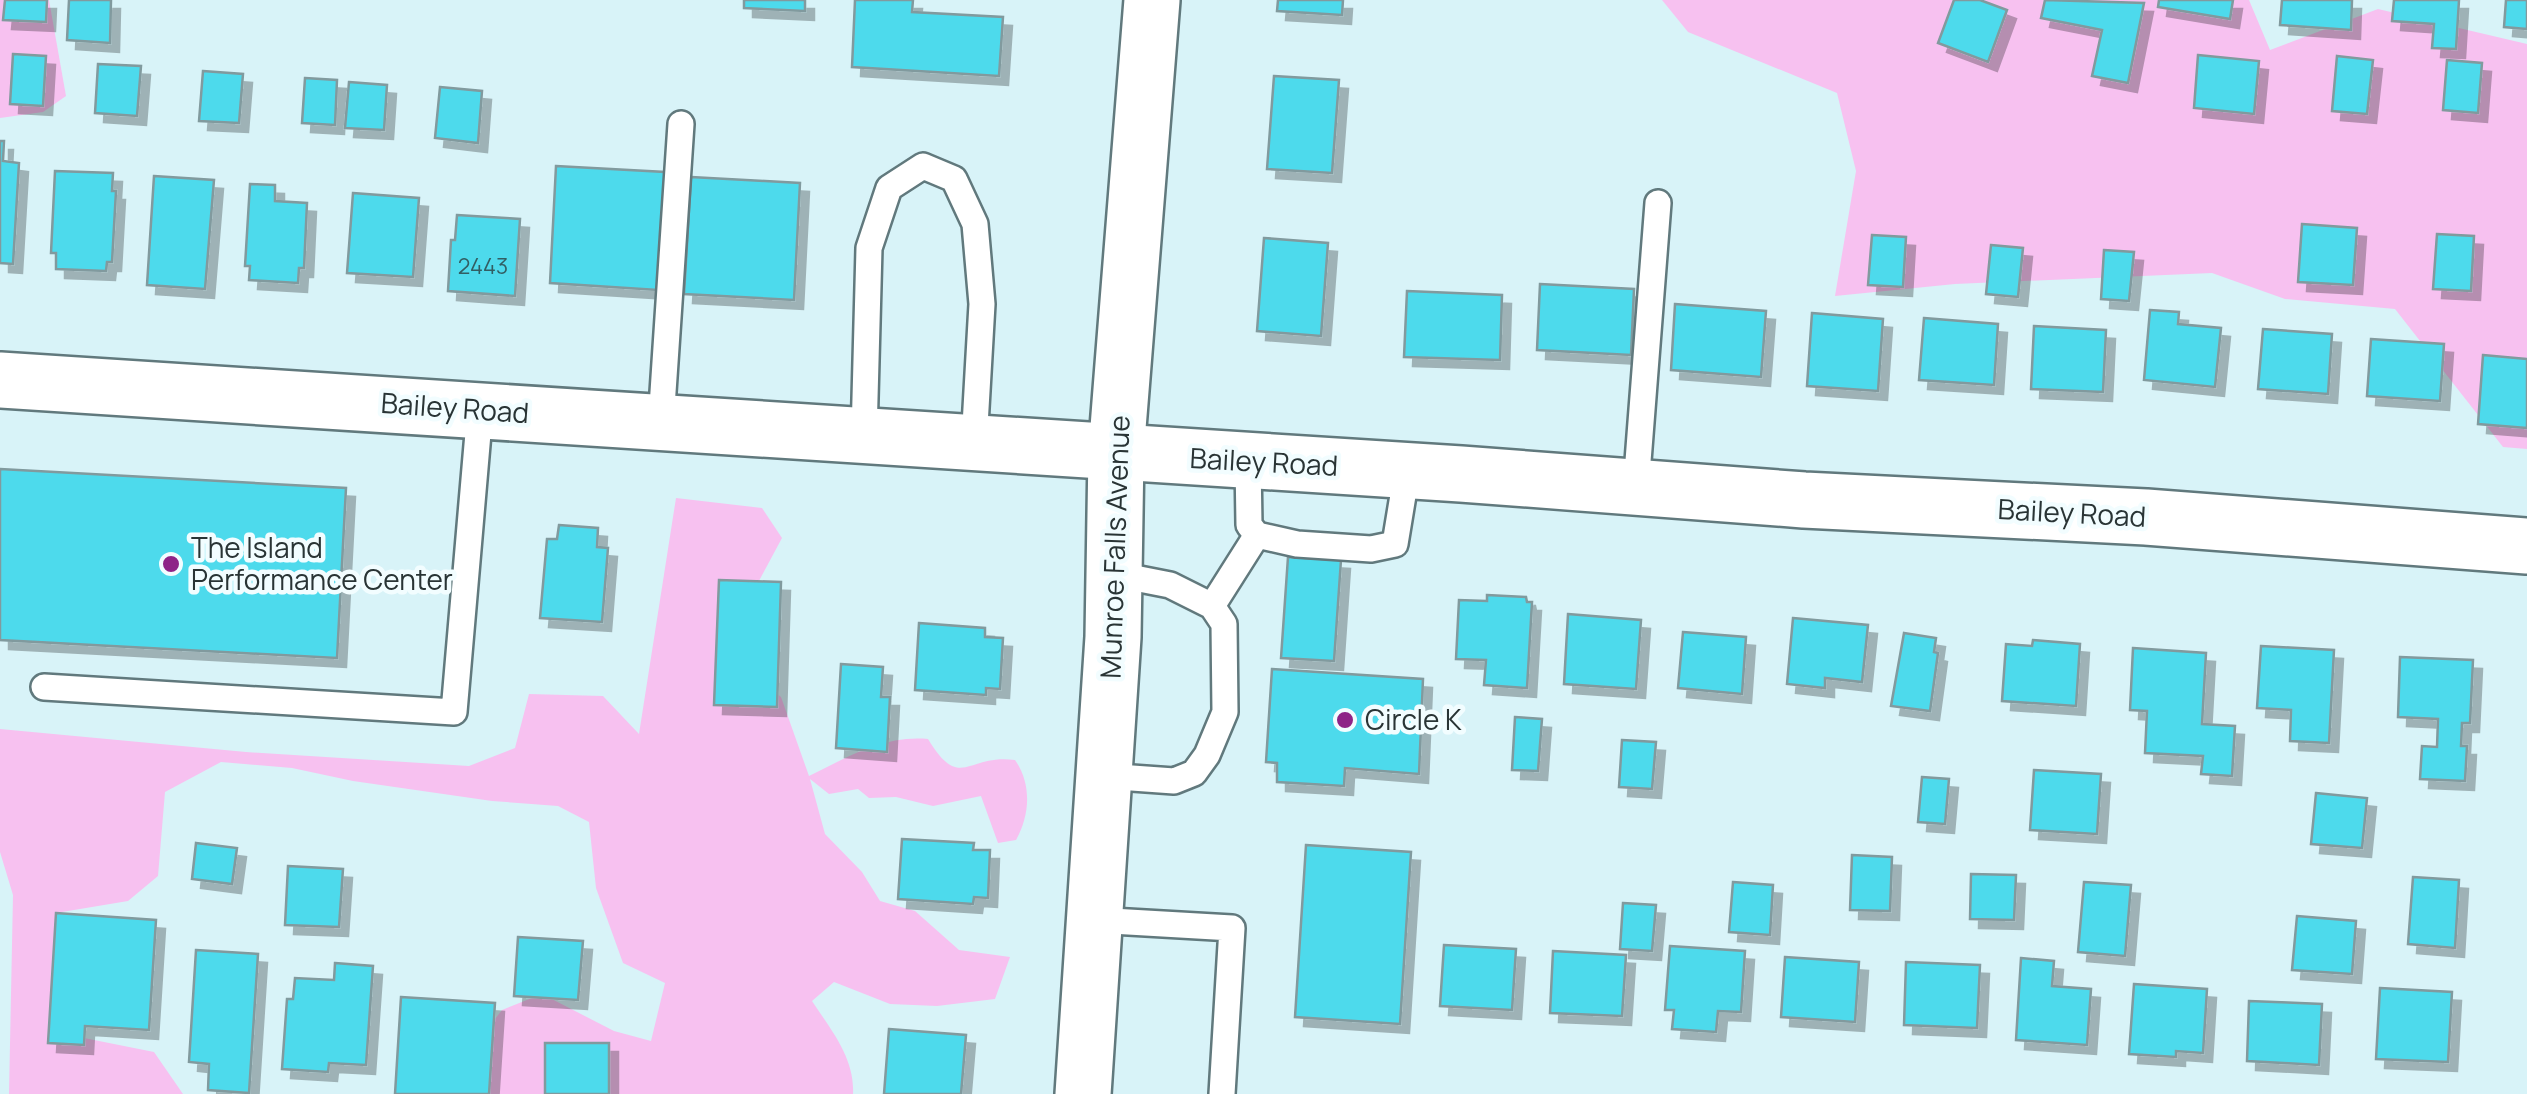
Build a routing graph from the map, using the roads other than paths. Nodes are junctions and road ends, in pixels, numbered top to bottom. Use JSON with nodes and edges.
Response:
{"nodes":[{"id":1,"x":1152,"y":0,"type":"edge"},
{"id":2,"x":680,"y":124,"type":"dead end"},
{"id":3,"x":1658,"y":204,"type":"dead end"},
{"id":4,"x":0,"y":380,"type":"edge"},
{"id":5,"x":480,"y":410,"type":"junction"},
{"id":6,"x":660,"y":422,"type":"junction"},
{"id":7,"x":864,"y":436,"type":"junction"},
{"id":8,"x":974,"y":443,"type":"junction"},
{"id":9,"x":1116,"y":453,"type":"junction"},
{"id":10,"x":1248,"y":461,"type":"junction"},
{"id":11,"x":1408,"y":471,"type":"junction"},
{"id":12,"x":1636,"y":487,"type":"junction"},
{"id":13,"x":1257,"y":535,"type":"junction"},
{"id":14,"x":2527,"y":546,"type":"edge"},
{"id":15,"x":1114,"y":574,"type":"junction"},
{"id":16,"x":1212,"y":606,"type":"junction"},
{"id":17,"x":44,"y":687,"type":"dead end"},
{"id":18,"x":1104,"y":776,"type":"junction"},
{"id":19,"x":1094,"y":920,"type":"junction"},
{"id":20,"x":1083,"y":1094,"type":"edge"},
{"id":21,"x":1222,"y":1094,"type":"edge"}],
"edges":[{"from":1,"to":9,"type":"street","name":"Munroe Falls Avenue"},
{"from":2,"to":6,"type":"lane"},
{"from":3,"to":12,"type":"lane"},
{"from":4,"to":5,"type":"street","name":"Bailey Road"},
{"from":5,"to":6,"type":"street","name":"Bailey Road"},
{"from":5,"to":17,"type":"lane"},
{"from":6,"to":7,"type":"street","name":"Bailey Road"},
{"from":7,"to":8,"type":"street","name":"Bailey Road"},
{"from":7,"to":8,"type":"lane"},
{"from":8,"to":9,"type":"street","name":"Bailey Road"},
{"from":9,"to":10,"type":"street","name":"Bailey Road"},
{"from":9,"to":15,"type":"street","name":"Munroe Falls Avenue"},
{"from":10,"to":11,"type":"street","name":"Bailey Road"},
{"from":10,"to":13,"type":"lane"},
{"from":11,"to":12,"type":"street","name":"Bailey Road"},
{"from":11,"to":13,"type":"lane"},
{"from":12,"to":14,"type":"street","name":"Bailey Road"},
{"from":13,"to":16,"type":"lane"},
{"from":15,"to":16,"type":"lane"},
{"from":15,"to":18,"type":"street","name":"Munroe Falls Avenue"},
{"from":16,"to":18,"type":"lane"},
{"from":18,"to":19,"type":"street","name":"Munroe Falls Avenue"},
{"from":19,"to":20,"type":"street","name":"Munroe Falls Avenue"},
{"from":19,"to":21,"type":"lane"}]}
